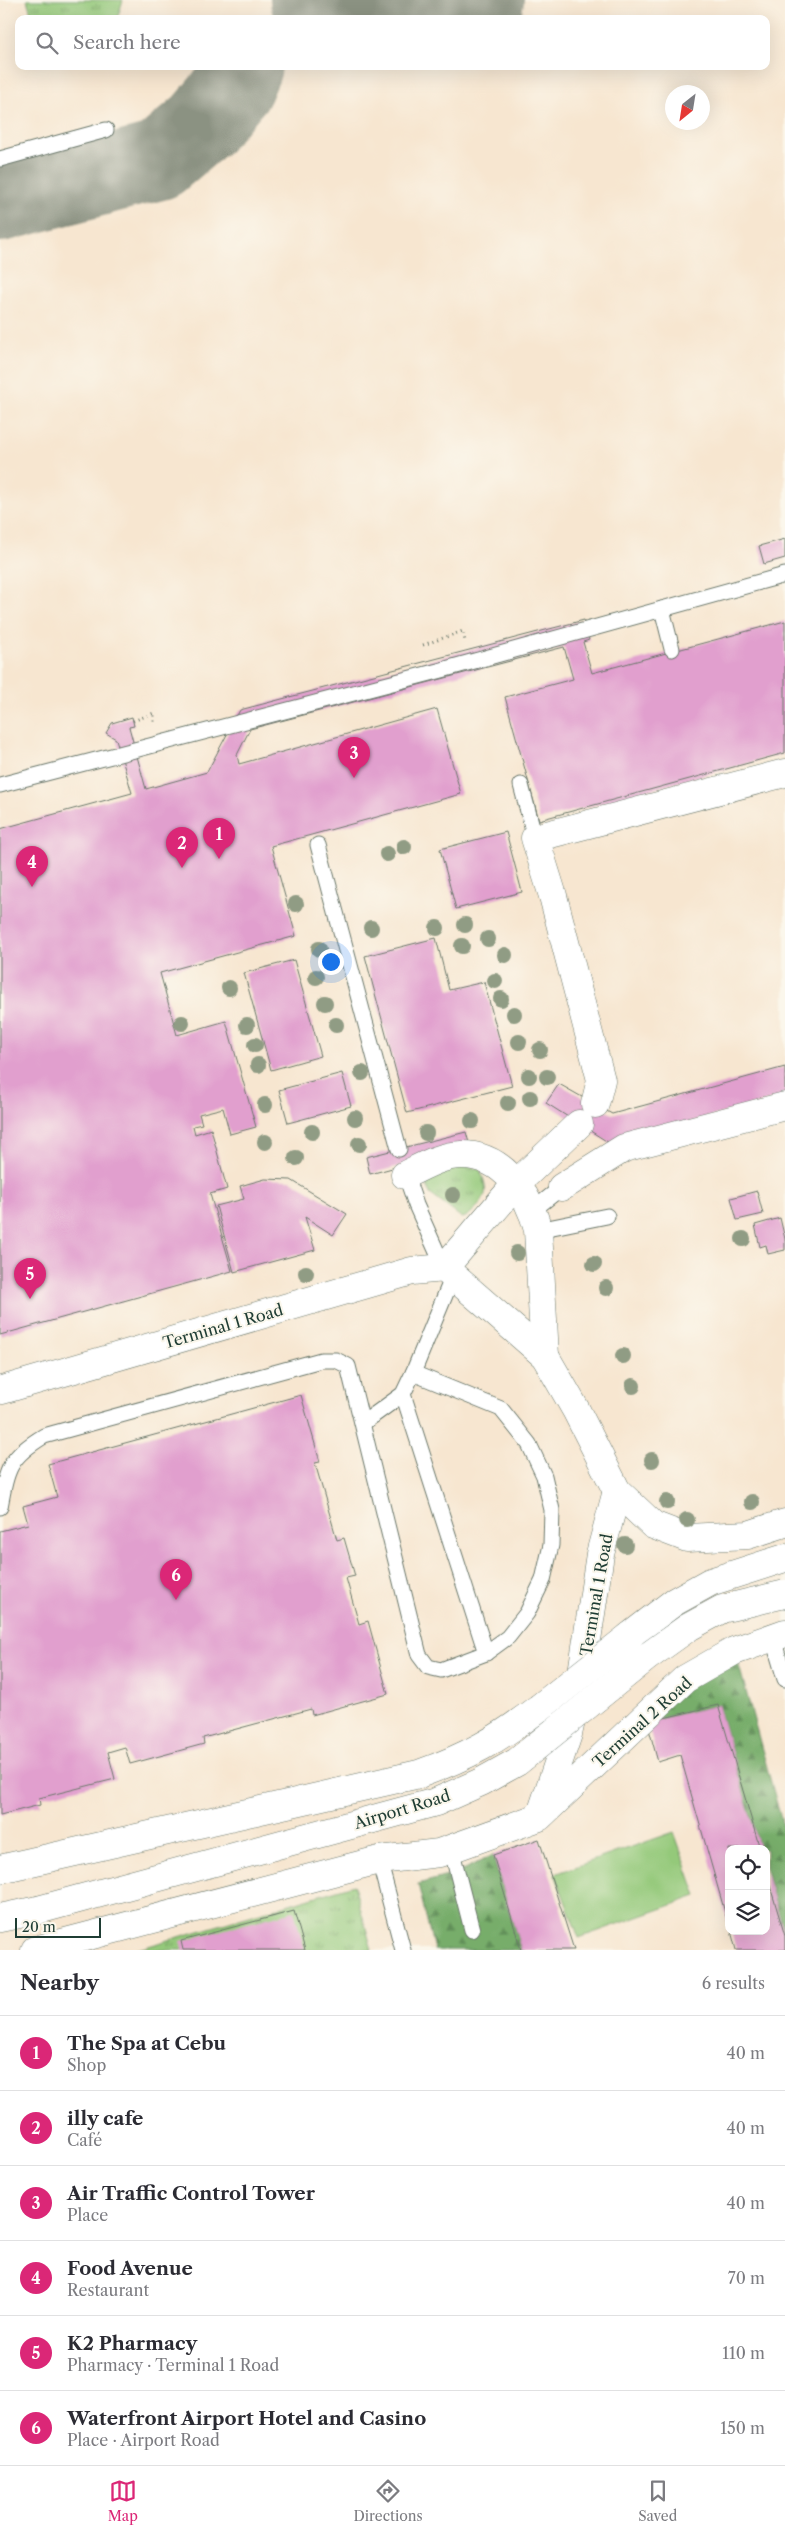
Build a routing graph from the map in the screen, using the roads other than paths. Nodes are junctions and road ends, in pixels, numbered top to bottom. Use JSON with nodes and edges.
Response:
{"nodes":[{"id":1,"x":106,"y":130,"type":"dead end"},
{"id":2,"x":0,"y":159,"type":"edge"},
{"id":3,"x":785,"y":575,"type":"edge"},
{"id":4,"x":662,"y":609,"type":"junction"},
{"id":5,"x":672,"y":649,"type":"dead end"},
{"id":6,"x":785,"y":773,"type":"edge"},
{"id":7,"x":0,"y":785,"type":"edge"},
{"id":8,"x":521,"y":785,"type":"dead end"},
{"id":9,"x":535,"y":838,"type":"junction"},
{"id":10,"x":318,"y":845,"type":"dead end"},
{"id":11,"x":785,"y":1106,"type":"edge"},
{"id":12,"x":402,"y":1163,"type":"junction"},
{"id":13,"x":517,"y":1183,"type":"junction"},
{"id":14,"x":562,"y":1187,"type":"joint"},
{"id":15,"x":607,"y":1216,"type":"dead end"},
{"id":16,"x":536,"y":1220,"type":"junction"},
{"id":17,"x":448,"y":1272,"type":"junction"},
{"id":18,"x":545,"y":1356,"type":"junction"},
{"id":19,"x":413,"y":1372,"type":"junction"},
{"id":20,"x":2,"y":1390,"type":"dead end"},
{"id":21,"x":403,"y":1394,"type":"junction"},
{"id":22,"x":363,"y":1423,"type":"junction"},
{"id":23,"x":618,"y":1491,"type":"junction"},
{"id":24,"x":0,"y":1507,"type":"edge"},
{"id":25,"x":785,"y":1523,"type":"edge"},
{"id":26,"x":785,"y":1558,"type":"edge"},
{"id":27,"x":785,"y":1594,"type":"edge"},
{"id":28,"x":783,"y":1633,"type":"edge"},
{"id":29,"x":486,"y":1653,"type":"junction"},
{"id":30,"x":785,"y":1679,"type":"edge"},
{"id":31,"x":539,"y":1818,"type":"junction"},
{"id":32,"x":451,"y":1848,"type":"junction"},
{"id":33,"x":379,"y":1860,"type":"junction"},
{"id":34,"x":0,"y":1869,"type":"edge"},
{"id":35,"x":0,"y":1918,"type":"edge"},
{"id":36,"x":472,"y":1930,"type":"dead end"},
{"id":37,"x":35,"y":1950,"type":"edge"},
{"id":38,"x":403,"y":1950,"type":"edge"}],
"edges":[{"from":1,"to":2,"type":"lane"},
{"from":3,"to":4,"type":"lane"},
{"from":4,"to":5,"type":"lane"},
{"from":4,"to":7,"type":"lane"},
{"from":6,"to":9,"type":"street"},
{"from":8,"to":9,"type":"lane"},
{"from":9,"to":13,"type":"street"},
{"from":10,"to":12,"type":"lane"},
{"from":11,"to":14,"type":"street"},
{"from":12,"to":13,"type":"street"},
{"from":12,"to":17,"type":"lane"},
{"from":13,"to":16,"type":"street"},
{"from":13,"to":17,"type":"street"},
{"from":14,"to":16,"type":"lane"},
{"from":15,"to":16,"type":"lane"},
{"from":16,"to":18,"type":"street"},
{"from":17,"to":18,"type":"street"},
{"from":17,"to":19,"type":"lane"},
{"from":17,"to":20,"type":"street","name":"Terminal 1 Road"},
{"from":18,"to":23,"type":"street"},
{"from":19,"to":21,"type":"lane"},
{"from":19,"to":29,"type":"lane"},
{"from":21,"to":22,"type":"lane"},
{"from":21,"to":29,"type":"lane"},
{"from":22,"to":24,"type":"lane"},
{"from":22,"to":29,"type":"lane"},
{"from":23,"to":25,"type":"street"},
{"from":23,"to":31,"type":"street","name":"Terminal 1 Road"},
{"from":26,"to":34,"type":"street","name":"Airport Road","bridge":true},
{"from":27,"to":35,"type":"street","name":"Airport Road","bridge":true},
{"from":28,"to":30,"type":"lane"},
{"from":28,"to":31,"type":"street","name":"Terminal 2 Road"},
{"from":31,"to":32,"type":"street"},
{"from":32,"to":33,"type":"street"},
{"from":32,"to":36,"type":"lane"},
{"from":33,"to":37,"type":"street"},
{"from":33,"to":38,"type":"lane"}]}
